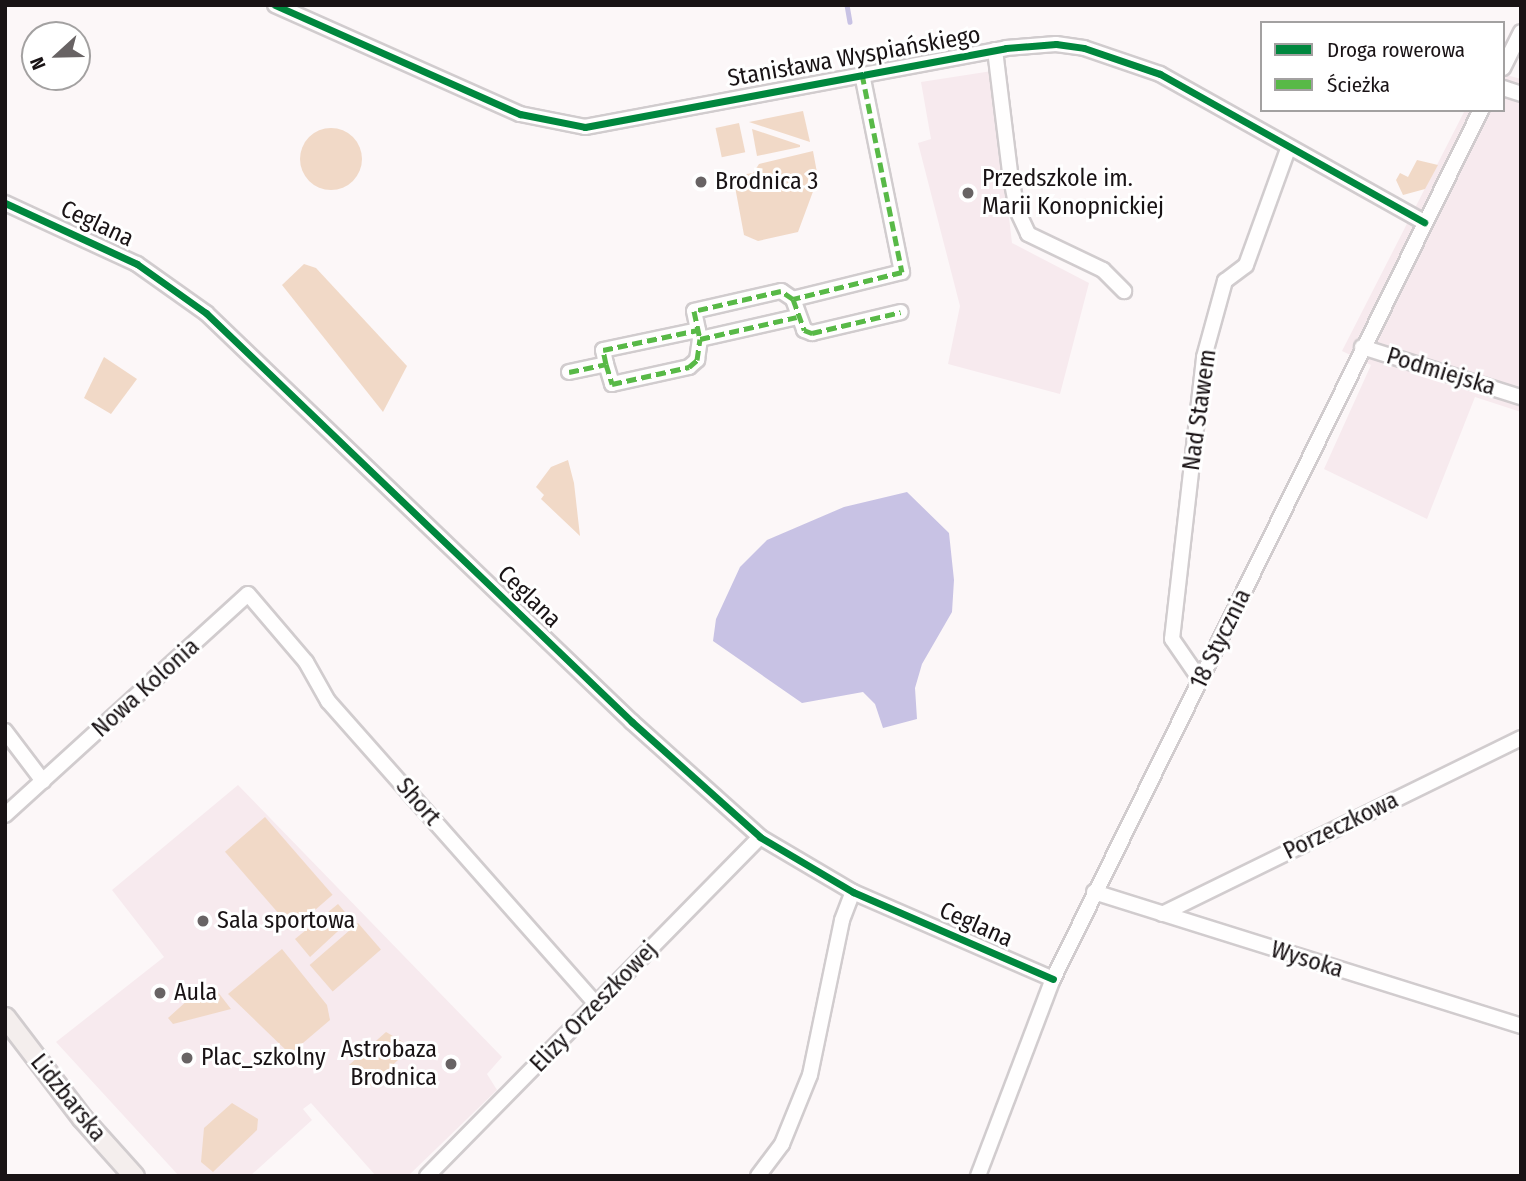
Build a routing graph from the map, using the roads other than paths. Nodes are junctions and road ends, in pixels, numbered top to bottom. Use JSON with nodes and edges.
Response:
{"nodes":[{"id":1,"x":275,"y":5,"type":"edge"},
{"id":2,"x":1521,"y":32,"type":"edge"},
{"id":3,"x":995,"y":50,"type":"junction"},
{"id":4,"x":1505,"y":64,"type":"edge"},
{"id":5,"x":862,"y":74,"type":"junction"},
{"id":6,"x":1480,"y":112,"type":"edge"},
{"id":7,"x":1288,"y":149,"type":"junction"},
{"id":8,"x":5,"y":203,"type":"edge"},
{"id":9,"x":1424,"y":222,"type":"junction"},
{"id":10,"x":1124,"y":291,"type":"dead end"},
{"id":11,"x":793,"y":299,"type":"junction"},
{"id":12,"x":901,"y":312,"type":"dead end"},
{"id":13,"x":797,"y":317,"type":"junction"},
{"id":14,"x":699,"y":334,"type":"junction"},
{"id":15,"x":1362,"y":347,"type":"junction"},
{"id":16,"x":607,"y":364,"type":"junction"},
{"id":17,"x":569,"y":372,"type":"dead end"},
{"id":18,"x":1521,"y":397,"type":"edge"},
{"id":19,"x":248,"y":594,"type":"joint"},
{"id":20,"x":1201,"y":681,"type":"junction"},
{"id":21,"x":5,"y":731,"type":"edge"},
{"id":22,"x":1521,"y":738,"type":"edge"},
{"id":23,"x":43,"y":781,"type":"junction"},
{"id":24,"x":5,"y":815,"type":"edge"},
{"id":25,"x":760,"y":837,"type":"junction"},
{"id":26,"x":853,"y":891,"type":"junction"},
{"id":27,"x":1094,"y":892,"type":"junction"},
{"id":28,"x":1161,"y":914,"type":"junction"},
{"id":29,"x":1053,"y":979,"type":"junction"},
{"id":30,"x":596,"y":1004,"type":"junction"},
{"id":31,"x":5,"y":1017,"type":"edge"},
{"id":32,"x":1521,"y":1026,"type":"edge"},
{"id":33,"x":134,"y":1176,"type":"edge"},
{"id":34,"x":427,"y":1176,"type":"edge"},
{"id":35,"x":758,"y":1176,"type":"edge"},
{"id":36,"x":978,"y":1176,"type":"edge"}],
"edges":[{"from":1,"to":5,"type":"street","name":"Stanisława Wyspiańskiego"},
{"from":2,"to":4,"type":"street"},
{"from":3,"to":5,"type":"street","name":"Stanisława Wyspiańskiego"},
{"from":3,"to":7,"type":"street","name":"Stanisława Wyspiańskiego"},
{"from":3,"to":10,"type":"street"},
{"from":5,"to":11,"type":"street"},
{"from":6,"to":9,"type":"street","name":"18 Stycznia"},
{"from":7,"to":9,"type":"street","name":"Stanisława Wyspiańskiego"},
{"from":7,"to":20,"type":"street","name":"Nad Stawem"},
{"from":8,"to":25,"type":"street","name":"Ceglana"},
{"from":9,"to":15,"type":"street","name":"18 Stycznia"},
{"from":11,"to":13,"type":"street"},
{"from":11,"to":14,"type":"street"},
{"from":12,"to":13,"type":"street"},
{"from":13,"to":14,"type":"street"},
{"from":14,"to":16,"type":"street"},
{"from":14,"to":16,"type":"street"},
{"from":15,"to":18,"type":"street","name":"Podmiejska"},
{"from":15,"to":20,"type":"street","name":"18 Stycznia"},
{"from":16,"to":17,"type":"street"},
{"from":19,"to":23,"type":"street","name":"Nowa Kolonia"},
{"from":19,"to":30,"type":"street","name":"Short"},
{"from":20,"to":27,"type":"street","name":"18 Stycznia"},
{"from":21,"to":23,"type":"street"},
{"from":22,"to":28,"type":"street","name":"Porzeczkowa"},
{"from":23,"to":24,"type":"street","name":"Nowa Kolonia"},
{"from":25,"to":26,"type":"street","name":"Ceglana"},
{"from":25,"to":30,"type":"street","name":"Elizy Orzeszkowej"},
{"from":26,"to":29,"type":"street","name":"Ceglana"},
{"from":26,"to":35,"type":"street"},
{"from":27,"to":28,"type":"street","name":"Wysoka"},
{"from":27,"to":29,"type":"street","name":"18 Stycznia"},
{"from":28,"to":32,"type":"street","name":"Wysoka"},
{"from":29,"to":36,"type":"street","name":"18 Stycznia"},
{"from":30,"to":34,"type":"street","name":"Elizy Orzeszkowej"},
{"from":31,"to":33,"type":"main road","name":"Lidzbarska"}]}
